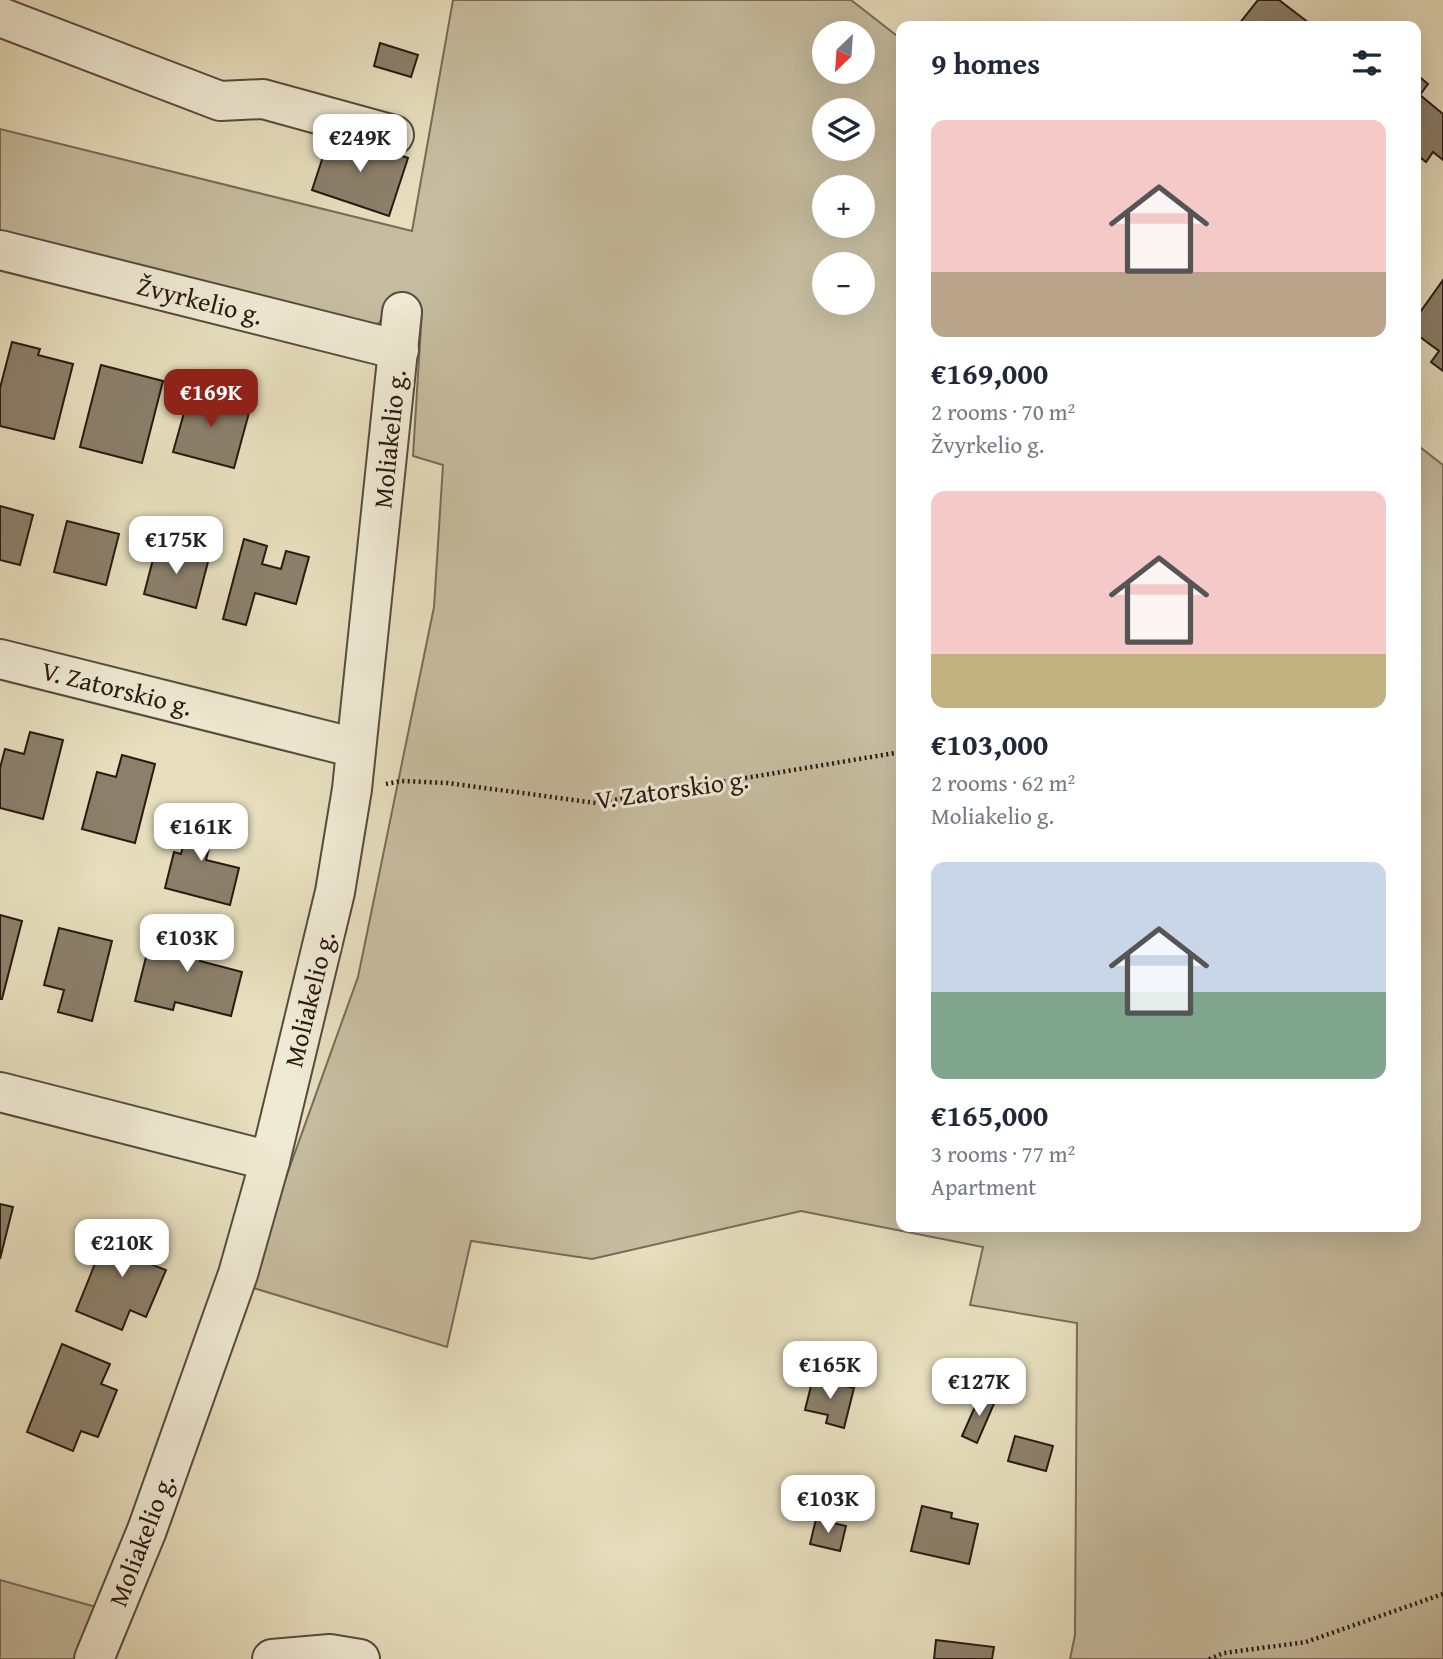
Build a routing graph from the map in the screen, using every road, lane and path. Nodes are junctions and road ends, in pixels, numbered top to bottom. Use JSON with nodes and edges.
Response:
{"nodes":[{"id":1,"x":0,"y":17,"type":"edge"},
{"id":2,"x":394,"y":135,"type":"dead end"},
{"id":3,"x":0,"y":250,"type":"edge"},
{"id":4,"x":402,"y":312,"type":"dead end"},
{"id":5,"x":399,"y":350,"type":"junction"},
{"id":6,"x":0,"y":659,"type":"edge"},
{"id":7,"x":356,"y":748,"type":"junction"},
{"id":8,"x":896,"y":753,"type":"edge"},
{"id":9,"x":401,"y":781,"type":"dead end"},
{"id":10,"x":0,"y":1092,"type":"edge"},
{"id":11,"x":270,"y":1161,"type":"junction"},
{"id":12,"x":1443,"y":1594,"type":"edge"},
{"id":13,"x":94,"y":1659,"type":"edge"},
{"id":14,"x":272,"y":1659,"type":"edge"},
{"id":15,"x":360,"y":1659,"type":"edge"},
{"id":16,"x":1209,"y":1659,"type":"edge"}],
"edges":[{"from":1,"to":2,"type":"street"},
{"from":3,"to":5,"type":"street","name":"Žvyrkelio g."},
{"from":4,"to":5,"type":"street","name":"Moliakelio g."},
{"from":5,"to":7,"type":"street","name":"Moliakelio g."},
{"from":6,"to":7,"type":"street","name":"V. Zatorskio g."},
{"from":7,"to":11,"type":"street","name":"Moliakelio g."},
{"from":8,"to":9,"type":"path","name":"V. Zatorskio g."},
{"from":10,"to":11,"type":"street"},
{"from":11,"to":13,"type":"street","name":"Moliakelio g."},
{"from":12,"to":16,"type":"path"},
{"from":14,"to":15,"type":"street"}]}
